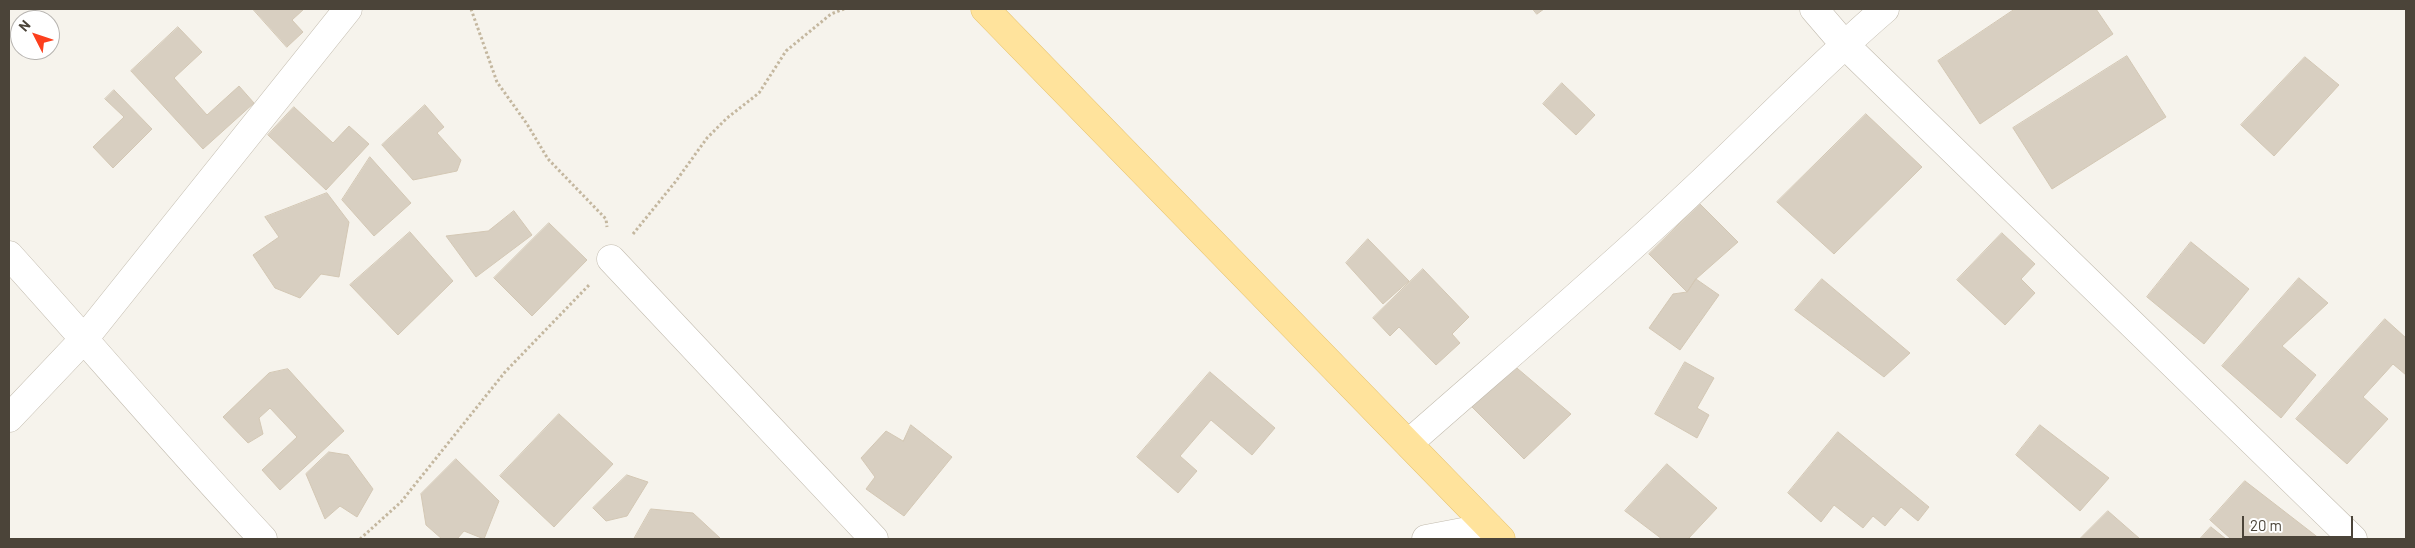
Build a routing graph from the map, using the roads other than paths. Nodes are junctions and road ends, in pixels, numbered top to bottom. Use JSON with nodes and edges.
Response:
{"nodes":[{"id":1,"x":348,"y":9,"type":"edge"},
{"id":2,"x":985,"y":9,"type":"edge"},
{"id":3,"x":1814,"y":9,"type":"edge"},
{"id":4,"x":1885,"y":9,"type":"edge"},
{"id":5,"x":1844,"y":44,"type":"junction"},
{"id":6,"x":9,"y":255,"type":"edge"},
{"id":7,"x":611,"y":260,"type":"road end"},
{"id":8,"x":84,"y":339,"type":"junction"},
{"id":9,"x":9,"y":418,"type":"edge"},
{"id":10,"x":1409,"y":443,"type":"junction"},
{"id":11,"x":1495,"y":533,"type":"edge"},
{"id":12,"x":262,"y":539,"type":"edge"},
{"id":13,"x":874,"y":539,"type":"edge"},
{"id":14,"x":1426,"y":539,"type":"edge"},
{"id":15,"x":2353,"y":539,"type":"edge"}],
"edges":[{"from":1,"to":8,"type":"street"},
{"from":2,"to":10,"type":"main road"},
{"from":3,"to":5,"type":"street"},
{"from":4,"to":5,"type":"street"},
{"from":5,"to":10,"type":"street"},
{"from":5,"to":15,"type":"street"},
{"from":6,"to":8,"type":"street"},
{"from":7,"to":13,"type":"street"},
{"from":8,"to":9,"type":"street"},
{"from":8,"to":12,"type":"street"},
{"from":10,"to":11,"type":"main road"},
{"from":11,"to":14,"type":"street"}]}
